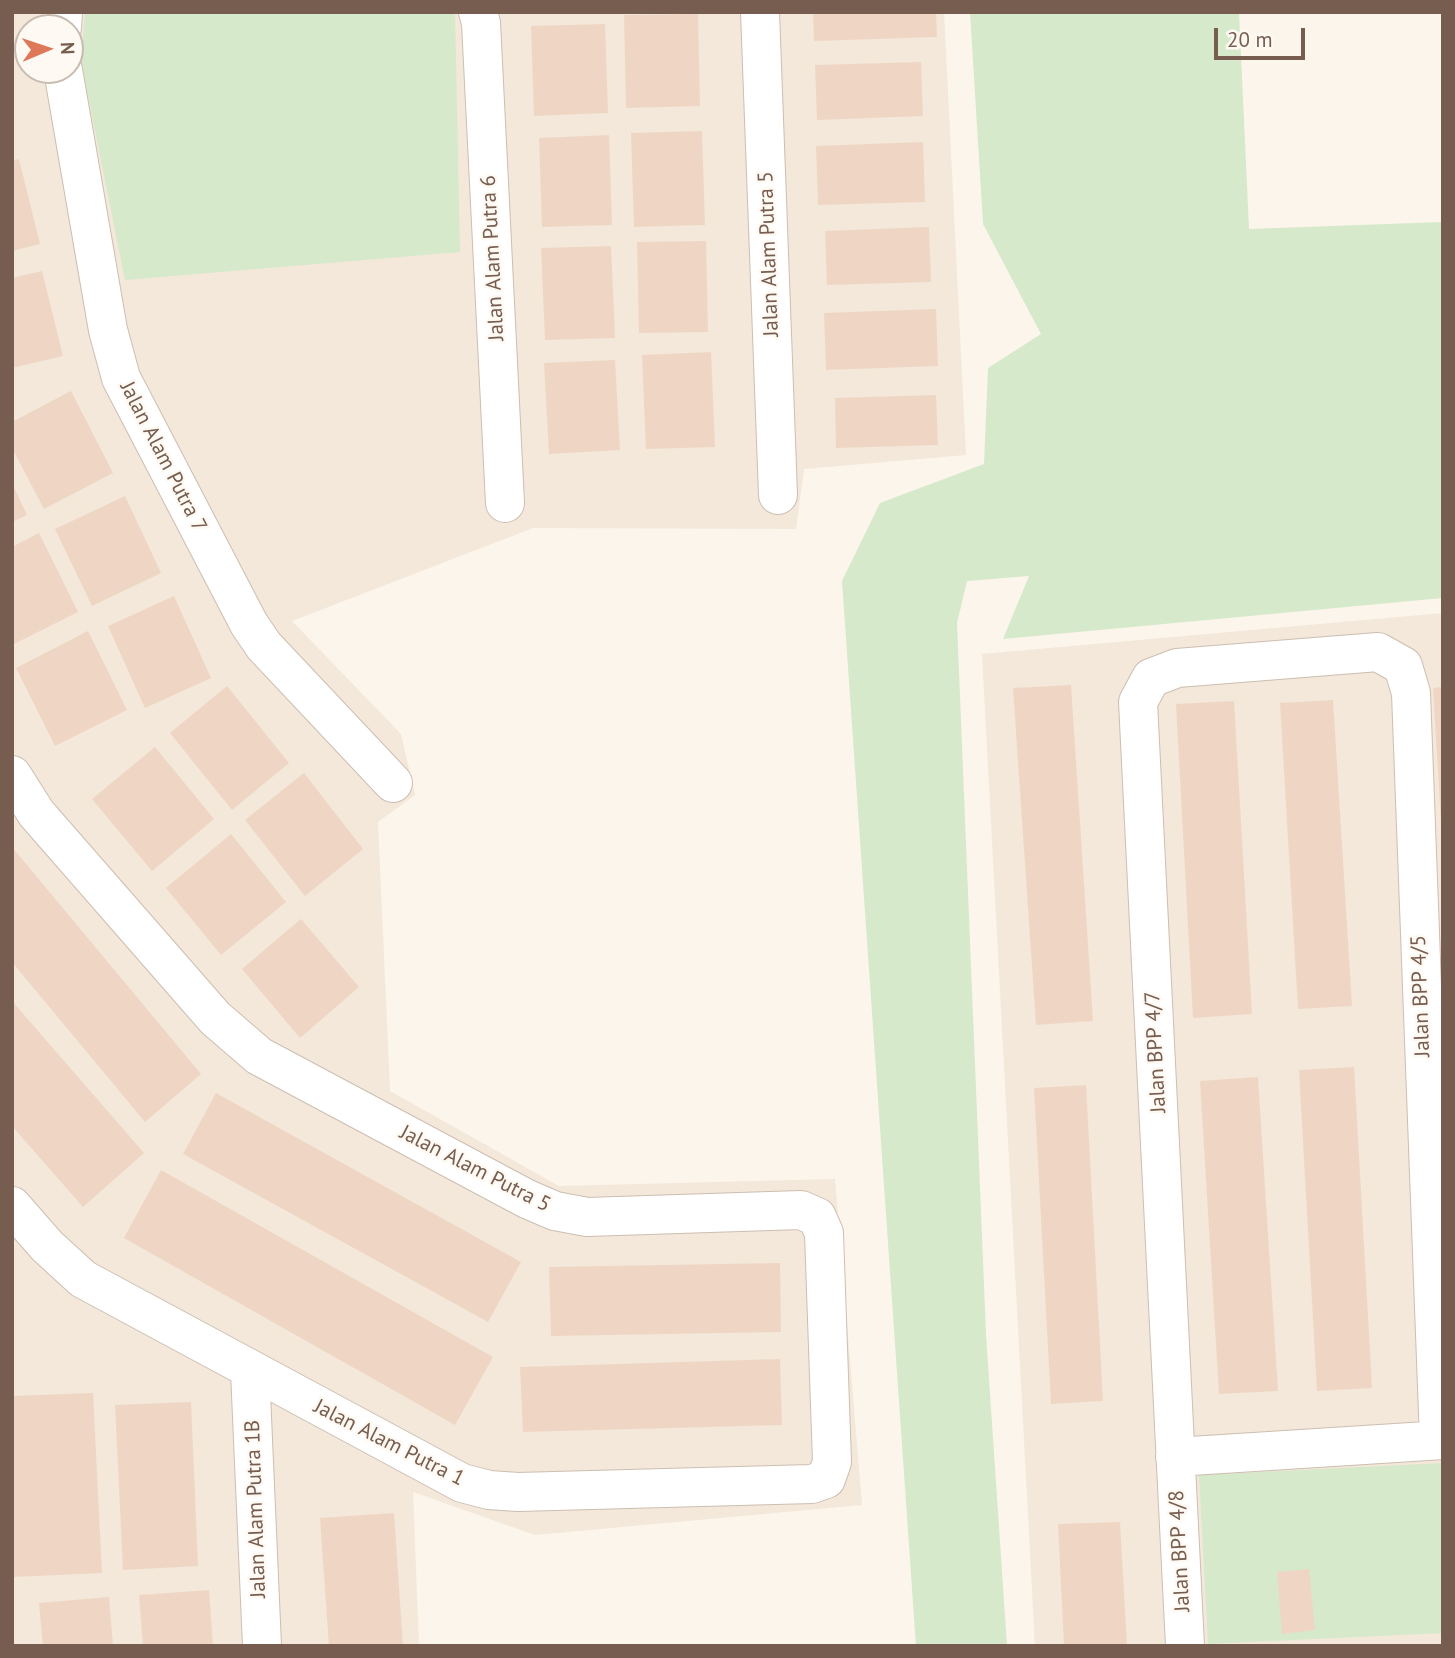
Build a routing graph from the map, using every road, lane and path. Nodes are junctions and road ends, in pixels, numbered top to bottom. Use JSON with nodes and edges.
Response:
{"nodes":[{"id":1,"x":478,"y":12,"type":"edge"},
{"id":2,"x":760,"y":12,"type":"edge"},
{"id":3,"x":64,"y":84,"type":"edge"},
{"id":4,"x":778,"y":495,"type":"dead end"},
{"id":5,"x":505,"y":503,"type":"dead end"},
{"id":6,"x":1378,"y":652,"type":"joint"},
{"id":7,"x":12,"y":775,"type":"edge"},
{"id":8,"x":393,"y":783,"type":"dead end"},
{"id":9,"x":12,"y":1206,"type":"edge"},
{"id":10,"x":250,"y":1371,"type":"junction"},
{"id":11,"x":1441,"y":1440,"type":"edge"},
{"id":12,"x":1175,"y":1457,"type":"junction"},
{"id":13,"x":827,"y":1479,"type":"joint"},
{"id":14,"x":262,"y":1646,"type":"edge"},
{"id":15,"x":1185,"y":1646,"type":"edge"}],
"edges":[{"from":1,"to":5,"type":"street","name":"Jalan Alam Putra 6"},
{"from":2,"to":4,"type":"street","name":"Jalan Alam Putra 5"},
{"from":3,"to":8,"type":"street","name":"Jalan Alam Putra 7"},
{"from":6,"to":11,"type":"street","name":"Jalan BPP 4/5"},
{"from":6,"to":12,"type":"street","name":"Jalan BPP 4/7"},
{"from":7,"to":13,"type":"street","name":"Jalan Alam Putra 5"},
{"from":9,"to":10,"type":"street","name":"Jalan Alam Putra 1"},
{"from":10,"to":13,"type":"street","name":"Jalan Alam Putra 1"},
{"from":10,"to":14,"type":"street","name":"Jalan Alam Putra 1B"},
{"from":11,"to":12,"type":"street"},
{"from":12,"to":15,"type":"street","name":"Jalan BPP 4/8"}]}
